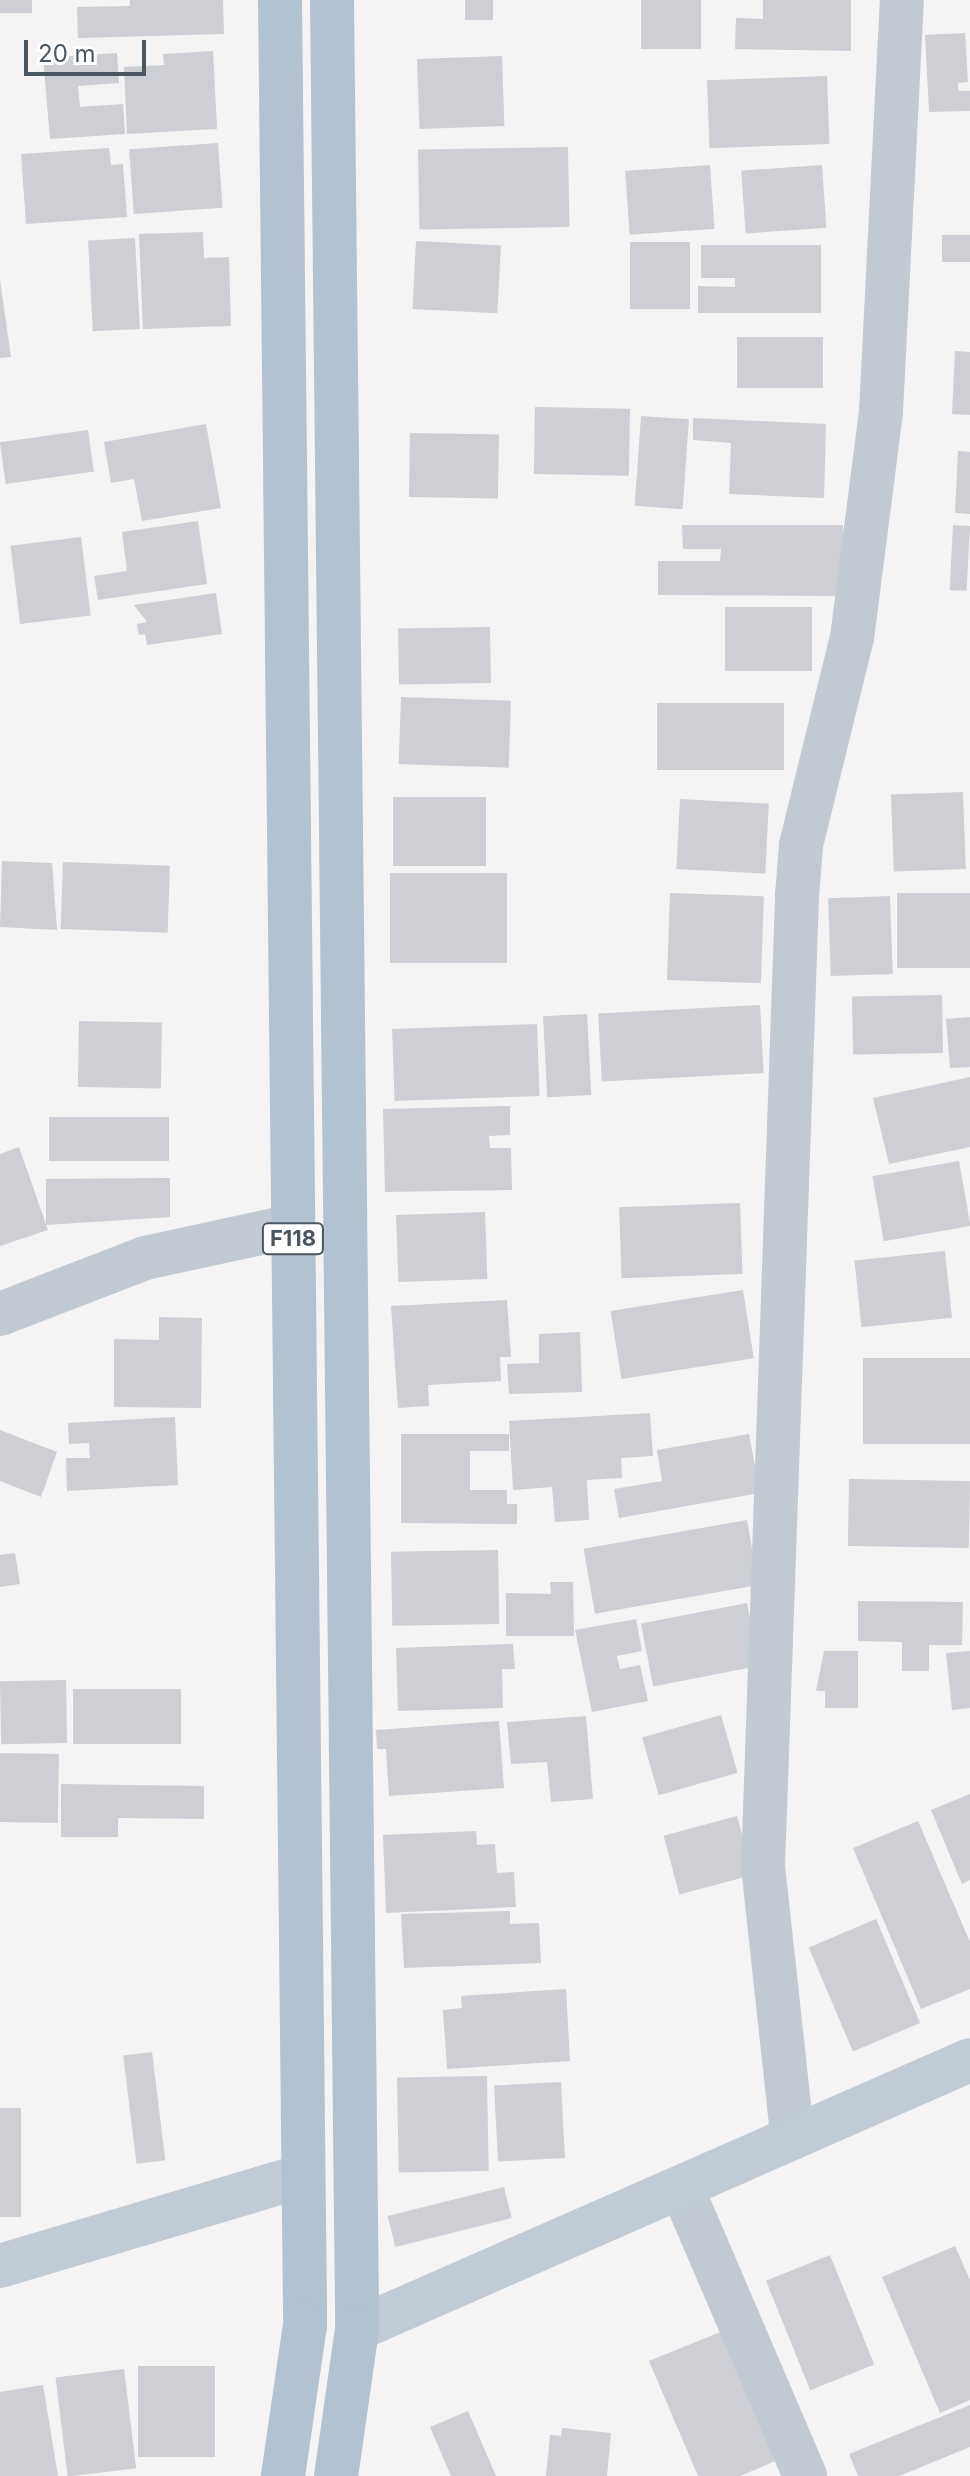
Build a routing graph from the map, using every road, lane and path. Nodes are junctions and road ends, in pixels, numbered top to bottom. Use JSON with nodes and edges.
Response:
{"nodes":[{"id":1,"x":280,"y":0,"type":"edge"},
{"id":2,"x":332,"y":0,"type":"edge"},
{"id":3,"x":902,"y":0,"type":"edge"},
{"id":4,"x":293,"y":1226,"type":"junction"},
{"id":5,"x":0,"y":1314,"type":"edge"},
{"id":6,"x":970,"y":2060,"type":"edge"},
{"id":7,"x":792,"y":2133,"type":"junction"},
{"id":8,"x":302,"y":2176,"type":"junction"},
{"id":9,"x":683,"y":2191,"type":"junction"},
{"id":10,"x":0,"y":2266,"type":"edge"},
{"id":11,"x":357,"y":2329,"type":"junction"},
{"id":12,"x":283,"y":2476,"type":"edge"},
{"id":13,"x":336,"y":2476,"type":"edge"},
{"id":14,"x":805,"y":2476,"type":"edge"}],
"edges":[{"from":1,"to":4,"type":"main road","number":"F118"},
{"from":2,"to":11,"type":"main road","number":"F118"},
{"from":3,"to":7,"type":"street"},
{"from":4,"to":5,"type":"street"},
{"from":4,"to":8,"type":"main road","number":"F118"},
{"from":6,"to":7,"type":"main road"},
{"from":7,"to":9,"type":"main road"},
{"from":8,"to":10,"type":"main road"},
{"from":8,"to":12,"type":"main road","number":"F118"},
{"from":9,"to":11,"type":"main road"},
{"from":9,"to":14,"type":"street"},
{"from":11,"to":13,"type":"main road","number":"F118"}]}
